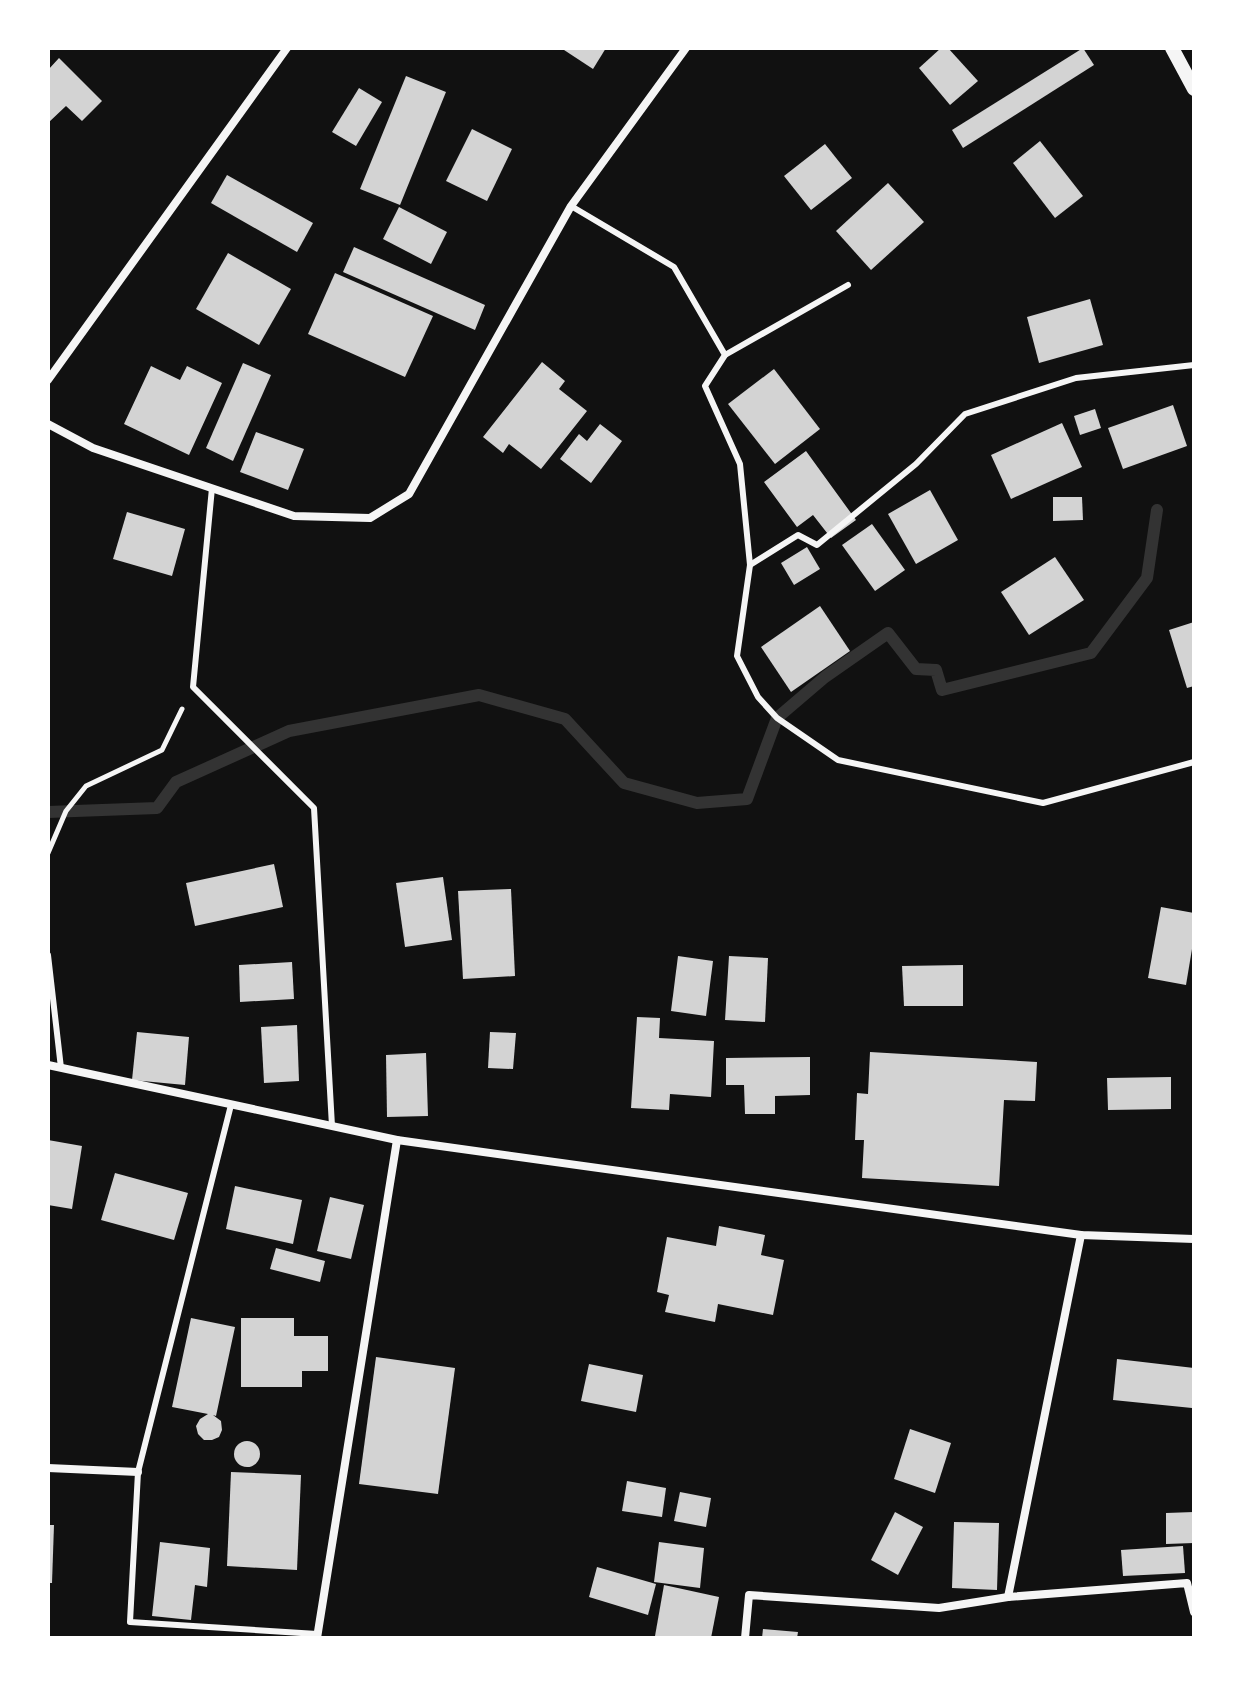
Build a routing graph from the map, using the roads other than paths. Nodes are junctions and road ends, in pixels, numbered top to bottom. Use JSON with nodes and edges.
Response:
{"nodes":[{"id":1,"x":287,"y":48,"type":"edge"},
{"id":2,"x":686,"y":48,"type":"edge"},
{"id":3,"x":1172,"y":48,"type":"edge"},
{"id":4,"x":1194,"y":89,"type":"edge"},
{"id":5,"x":571,"y":206,"type":"junction"},
{"id":6,"x":848,"y":285,"type":"dead end"},
{"id":7,"x":725,"y":355,"type":"junction"},
{"id":8,"x":1194,"y":365,"type":"edge"},
{"id":9,"x":48,"y":380,"type":"edge"},
{"id":10,"x":48,"y":424,"type":"edge"},
{"id":11,"x":212,"y":488,"type":"junction"},
{"id":12,"x":750,"y":565,"type":"junction"},
{"id":13,"x":1194,"y":762,"type":"edge"},
{"id":14,"x":48,"y":955,"type":"edge"},
{"id":15,"x":48,"y":1065,"type":"edge"},
{"id":16,"x":61,"y":1068,"type":"junction"},
{"id":17,"x":231,"y":1105,"type":"junction"},
{"id":18,"x":332,"y":1126,"type":"junction"},
{"id":19,"x":397,"y":1140,"type":"junction"},
{"id":20,"x":1081,"y":1235,"type":"junction"},
{"id":21,"x":1194,"y":1239,"type":"edge"},
{"id":22,"x":48,"y":1468,"type":"edge"},
{"id":23,"x":138,"y":1472,"type":"junction"},
{"id":24,"x":1008,"y":1597,"type":"junction"},
{"id":25,"x":1194,"y":1612,"type":"edge"},
{"id":26,"x":317,"y":1636,"type":"edge"},
{"id":27,"x":745,"y":1638,"type":"edge"}],
"edges":[{"from":1,"to":9,"type":"street"},
{"from":2,"to":5,"type":"street"},
{"from":3,"to":4,"type":"street"},
{"from":5,"to":7,"type":"lane"},
{"from":5,"to":11,"type":"street"},
{"from":6,"to":7,"type":"lane"},
{"from":7,"to":12,"type":"lane"},
{"from":8,"to":12,"type":"lane"},
{"from":10,"to":11,"type":"street"},
{"from":11,"to":18,"type":"lane"},
{"from":12,"to":13,"type":"lane"},
{"from":14,"to":16,"type":"lane"},
{"from":15,"to":16,"type":"street"},
{"from":16,"to":17,"type":"street"},
{"from":17,"to":18,"type":"street"},
{"from":17,"to":23,"type":"lane"},
{"from":18,"to":19,"type":"street"},
{"from":19,"to":20,"type":"street"},
{"from":19,"to":26,"type":"street"},
{"from":20,"to":21,"type":"street"},
{"from":20,"to":24,"type":"street"},
{"from":22,"to":23,"type":"street"},
{"from":23,"to":26,"type":"lane"},
{"from":24,"to":25,"type":"street"},
{"from":24,"to":27,"type":"street"}]}
